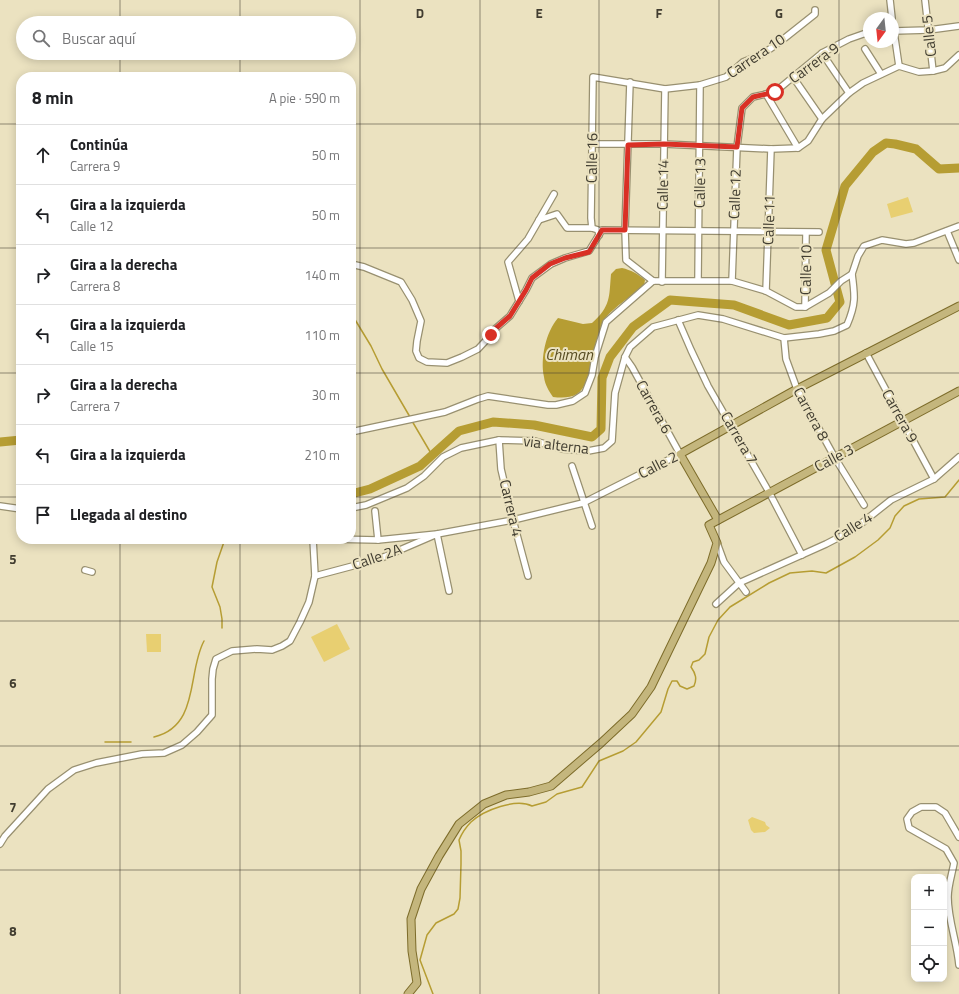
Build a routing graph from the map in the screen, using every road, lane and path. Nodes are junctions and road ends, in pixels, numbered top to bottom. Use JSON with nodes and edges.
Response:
{"nodes":[{"id":1,"x":890,"y":0,"type":"edge"},
{"id":2,"x":925,"y":0,"type":"edge"},
{"id":3,"x":815,"y":10,"type":"dead end"},
{"id":4,"x":891,"y":12,"type":"edge"},
{"id":5,"x":959,"y":26,"type":"edge"},
{"id":6,"x":899,"y":29,"type":"edge"},
{"id":7,"x":930,"y":30,"type":"junction"},
{"id":8,"x":863,"y":34,"type":"edge"},
{"id":9,"x":896,"y":48,"type":"edge"},
{"id":10,"x":865,"y":49,"type":"dead end"},
{"id":11,"x":822,"y":53,"type":"junction"},
{"id":12,"x":959,"y":55,"type":"edge"},
{"id":13,"x":899,"y":66,"type":"junction"},
{"id":14,"x":933,"y":71,"type":"junction"},
{"id":15,"x":881,"y":74,"type":"junction"},
{"id":16,"x":593,"y":77,"type":"joint"},
{"id":17,"x":793,"y":77,"type":"junction"},
{"id":18,"x":630,"y":82,"type":"junction"},
{"id":19,"x":700,"y":85,"type":"junction"},
{"id":20,"x":665,"y":89,"type":"junction"},
{"id":21,"x":849,"y":93,"type":"junction"},
{"id":22,"x":766,"y":94,"type":"junction"},
{"id":23,"x":742,"y":108,"type":"joint"},
{"id":24,"x":822,"y":119,"type":"junction"},
{"id":25,"x":592,"y":144,"type":"junction"},
{"id":26,"x":664,"y":144,"type":"junction"},
{"id":27,"x":628,"y":145,"type":"junction"},
{"id":28,"x":701,"y":146,"type":"junction"},
{"id":29,"x":737,"y":147,"type":"junction"},
{"id":30,"x":798,"y":148,"type":"junction"},
{"id":31,"x":771,"y":149,"type":"junction"},
{"id":32,"x":554,"y":194,"type":"dead end"},
{"id":33,"x":539,"y":220,"type":"junction"},
{"id":34,"x":959,"y":226,"type":"edge"},
{"id":35,"x":592,"y":228,"type":"junction"},
{"id":36,"x":625,"y":230,"type":"junction"},
{"id":37,"x":662,"y":230,"type":"junction"},
{"id":38,"x":699,"y":231,"type":"junction"},
{"id":39,"x":947,"y":231,"type":"junction"},
{"id":40,"x":601,"y":232,"type":"junction"},
{"id":41,"x":734,"y":232,"type":"junction"},
{"id":42,"x":769,"y":232,"type":"junction"},
{"id":43,"x":819,"y":232,"type":"dead end"},
{"id":44,"x":806,"y":233,"type":"junction"},
{"id":45,"x":959,"y":260,"type":"edge"},
{"id":46,"x":356,"y":265,"type":"edge"},
{"id":47,"x":852,"y":274,"type":"junction"},
{"id":48,"x":698,"y":280,"type":"junction"},
{"id":49,"x":653,"y":281,"type":"junction"},
{"id":50,"x":732,"y":281,"type":"junction"},
{"id":51,"x":662,"y":282,"type":"junction"},
{"id":52,"x":766,"y":290,"type":"junction"},
{"id":53,"x":519,"y":301,"type":"junction"},
{"id":54,"x":959,"y":306,"type":"edge"},
{"id":55,"x":805,"y":307,"type":"junction"},
{"id":56,"x":678,"y":320,"type":"junction"},
{"id":57,"x":784,"y":338,"type":"junction"},
{"id":58,"x":866,"y":353,"type":"junction"},
{"id":59,"x":625,"y":358,"type":"junction"},
{"id":60,"x":797,"y":389,"type":"junction"},
{"id":61,"x":959,"y":391,"type":"edge"},
{"id":62,"x":904,"y":421,"type":"junction"},
{"id":63,"x":732,"y":426,"type":"junction"},
{"id":64,"x":356,"y":431,"type":"edge"},
{"id":65,"x":500,"y":440,"type":"junction"},
{"id":66,"x":680,"y":454,"type":"junction"},
{"id":67,"x":835,"y":458,"type":"junction"},
{"id":68,"x":959,"y":458,"type":"edge"},
{"id":69,"x":572,"y":466,"type":"dead end"},
{"id":70,"x":934,"y":479,"type":"junction"},
{"id":71,"x":769,"y":492,"type":"junction"},
{"id":72,"x":583,"y":503,"type":"junction"},
{"id":73,"x":864,"y":505,"type":"dead end"},
{"id":74,"x":0,"y":506,"type":"edge"},
{"id":75,"x":356,"y":507,"type":"edge"},
{"id":76,"x":16,"y":508,"type":"edge"},
{"id":77,"x":375,"y":511,"type":"dead end"},
{"id":78,"x":513,"y":520,"type":"junction"},
{"id":79,"x":718,"y":520,"type":"junction"},
{"id":80,"x":592,"y":526,"type":"dead end"},
{"id":81,"x":437,"y":534,"type":"junction"},
{"id":82,"x":356,"y":540,"type":"edge"},
{"id":83,"x":378,"y":540,"type":"junction"},
{"id":84,"x":717,"y":543,"type":"junction"},
{"id":85,"x":313,"y":544,"type":"edge"},
{"id":86,"x":802,"y":555,"type":"junction"},
{"id":87,"x":724,"y":562,"type":"junction"},
{"id":88,"x":711,"y":563,"type":"junction"},
{"id":89,"x":85,"y":570,"type":"dead end"},
{"id":90,"x":92,"y":572,"type":"dead end"},
{"id":91,"x":315,"y":576,"type":"junction"},
{"id":92,"x":528,"y":576,"type":"dead end"},
{"id":93,"x":739,"y":583,"type":"junction"},
{"id":94,"x":449,"y":591,"type":"dead end"},
{"id":95,"x":746,"y":592,"type":"dead end"},
{"id":96,"x":716,"y":604,"type":"dead end"},
{"id":97,"x":959,"y":837,"type":"edge"},
{"id":98,"x":0,"y":844,"type":"edge"},
{"id":99,"x":959,"y":966,"type":"edge"},
{"id":100,"x":408,"y":994,"type":"edge"}],
"edges":[{"from":1,"to":4,"type":"street"},
{"from":2,"to":7,"type":"street","name":"Calle 5"},
{"from":3,"to":19,"type":"street","name":"Carrera 10"},
{"from":5,"to":7,"type":"street"},
{"from":6,"to":7,"type":"street"},
{"from":7,"to":14,"type":"street","name":"Calle 5"},
{"from":8,"to":11,"type":"street","name":"Carrera 9"},
{"from":9,"to":13,"type":"street"},
{"from":10,"to":15,"type":"street"},
{"from":11,"to":17,"type":"street","name":"Carrera 9"},
{"from":11,"to":21,"type":"street"},
{"from":12,"to":14,"type":"street"},
{"from":13,"to":14,"type":"street"},
{"from":13,"to":15,"type":"street"},
{"from":15,"to":21,"type":"street"},
{"from":16,"to":18,"type":"street","name":"Carrera 10"},
{"from":16,"to":25,"type":"street","name":"Calle 16"},
{"from":17,"to":22,"type":"street","name":"Carrera 9"},
{"from":17,"to":24,"type":"street"},
{"from":18,"to":20,"type":"street","name":"Carrera 10"},
{"from":18,"to":27,"type":"street"},
{"from":19,"to":20,"type":"street","name":"Carrera 10"},
{"from":19,"to":28,"type":"street","name":"Calle 13"},
{"from":20,"to":26,"type":"street","name":"Calle 14"},
{"from":21,"to":24,"type":"street"},
{"from":22,"to":23,"type":"street","name":"Carrera 9"},
{"from":22,"to":30,"type":"street"},
{"from":23,"to":29,"type":"street","name":"Calle 12"},
{"from":24,"to":30,"type":"street"},
{"from":25,"to":27,"type":"street"},
{"from":25,"to":35,"type":"street","name":"Calle 16"},
{"from":26,"to":27,"type":"street"},
{"from":26,"to":28,"type":"street"},
{"from":26,"to":37,"type":"street","name":"Calle 14"},
{"from":27,"to":36,"type":"street"},
{"from":28,"to":29,"type":"street"},
{"from":28,"to":38,"type":"street","name":"Calle 13"},
{"from":29,"to":31,"type":"street"},
{"from":29,"to":41,"type":"street","name":"Calle 12"},
{"from":30,"to":31,"type":"street"},
{"from":31,"to":42,"type":"street","name":"Calle 11"},
{"from":32,"to":33,"type":"street"},
{"from":33,"to":35,"type":"street"},
{"from":33,"to":53,"type":"street"},
{"from":34,"to":39,"type":"street"},
{"from":35,"to":40,"type":"street"},
{"from":36,"to":37,"type":"street"},
{"from":36,"to":40,"type":"street"},
{"from":36,"to":49,"type":"street"},
{"from":37,"to":38,"type":"street"},
{"from":37,"to":51,"type":"street","name":"Calle 14"},
{"from":38,"to":41,"type":"street"},
{"from":38,"to":48,"type":"street","name":"Calle 13"},
{"from":39,"to":45,"type":"street"},
{"from":39,"to":47,"type":"street"},
{"from":40,"to":53,"type":"street"},
{"from":41,"to":42,"type":"street"},
{"from":41,"to":50,"type":"street","name":"Calle 12"},
{"from":42,"to":44,"type":"street"},
{"from":42,"to":52,"type":"street","name":"Calle 11"},
{"from":43,"to":44,"type":"street"},
{"from":44,"to":55,"type":"street","name":"Calle 10"},
{"from":46,"to":53,"type":"street"},
{"from":47,"to":55,"type":"street"},
{"from":47,"to":57,"type":"street","name":"via alterna"},
{"from":48,"to":50,"type":"street"},
{"from":48,"to":51,"type":"street"},
{"from":49,"to":51,"type":"street"},
{"from":49,"to":64,"type":"street"},
{"from":50,"to":52,"type":"street"},
{"from":52,"to":55,"type":"street"},
{"from":54,"to":58,"type":"main road","name":"Calle 2"},
{"from":56,"to":57,"type":"street","name":"via alterna"},
{"from":56,"to":59,"type":"street","name":"via alterna"},
{"from":56,"to":63,"type":"street","name":"Carrera 7"},
{"from":57,"to":60,"type":"street","name":"Carrera 8"},
{"from":58,"to":60,"type":"main road","name":"Calle 2"},
{"from":58,"to":62,"type":"street","name":"Carrera 9"},
{"from":59,"to":65,"type":"street","name":"via alterna"},
{"from":59,"to":66,"type":"street","name":"Carrera 6"},
{"from":60,"to":63,"type":"main road","name":"Calle 2"},
{"from":60,"to":67,"type":"street","name":"Carrera 8"},
{"from":61,"to":62,"type":"main road","name":"Calle 3"},
{"from":62,"to":67,"type":"main road","name":"Calle 3"},
{"from":62,"to":70,"type":"street","name":"Carrera 9"},
{"from":63,"to":66,"type":"main road","name":"Calle 2"},
{"from":63,"to":71,"type":"street","name":"Carrera 7"},
{"from":65,"to":75,"type":"street","name":"via alterna"},
{"from":65,"to":78,"type":"street","name":"Carrera 4"},
{"from":66,"to":72,"type":"street","name":"Calle 2"},
{"from":66,"to":79,"type":"main road","name":"Carrera 6"},
{"from":67,"to":71,"type":"main road","name":"Calle 3"},
{"from":67,"to":73,"type":"street","name":"Carrera 8"},
{"from":68,"to":70,"type":"street","name":"Calle 4"},
{"from":69,"to":72,"type":"street"},
{"from":70,"to":86,"type":"street","name":"Calle 4"},
{"from":71,"to":79,"type":"main road","name":"Calle 3"},
{"from":71,"to":86,"type":"street","name":"Carrera 7"},
{"from":72,"to":78,"type":"street","name":"Calle 2"},
{"from":72,"to":80,"type":"street"},
{"from":74,"to":76,"type":"street"},
{"from":77,"to":83,"type":"street"},
{"from":78,"to":81,"type":"street","name":"Calle 2"},
{"from":78,"to":92,"type":"street","name":"Carrera 4"},
{"from":79,"to":84,"type":"main road","name":"Calle 3"},
{"from":81,"to":83,"type":"street","name":"Calle 2"},
{"from":81,"to":91,"type":"street","name":"Calle 2A"},
{"from":81,"to":94,"type":"street"},
{"from":82,"to":83,"type":"street","name":"Calle 2"},
{"from":84,"to":87,"type":"street"},
{"from":84,"to":88,"type":"main road"},
{"from":85,"to":91,"type":"street"},
{"from":86,"to":93,"type":"street","name":"Calle 4"},
{"from":87,"to":88,"type":"street"},
{"from":87,"to":93,"type":"street"},
{"from":88,"to":100,"type":"main road"},
{"from":89,"to":90,"type":"street"},
{"from":91,"to":98,"type":"street"},
{"from":93,"to":95,"type":"street"},
{"from":93,"to":96,"type":"street","name":"Calle 4"},
{"from":97,"to":99,"type":"street"}]}
